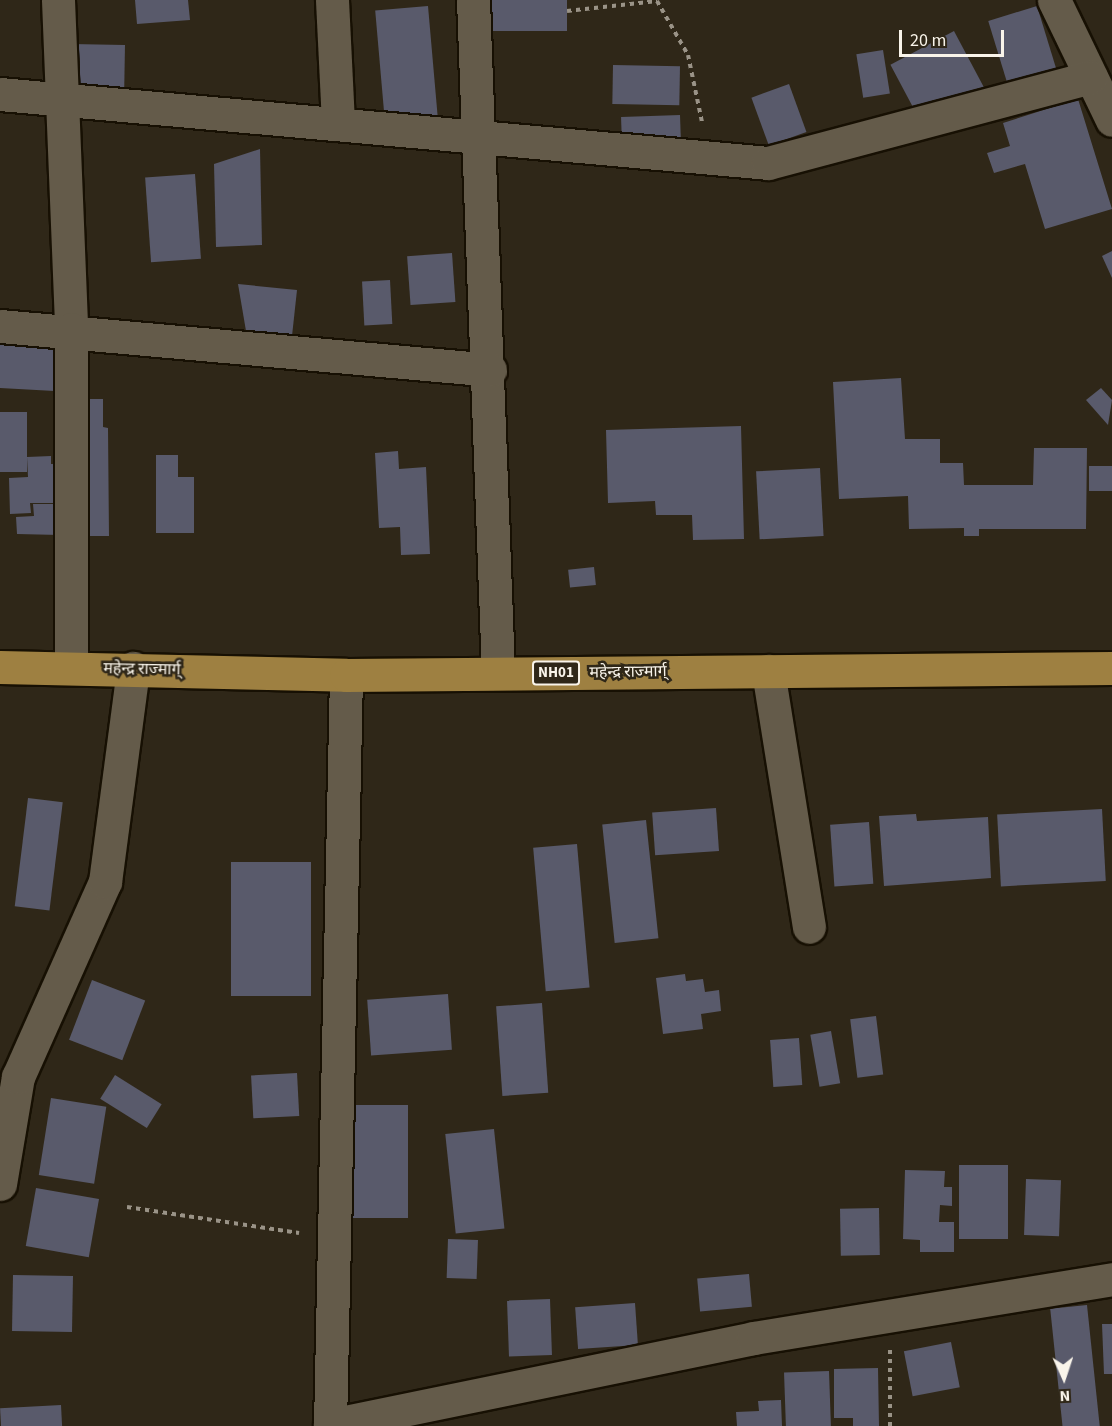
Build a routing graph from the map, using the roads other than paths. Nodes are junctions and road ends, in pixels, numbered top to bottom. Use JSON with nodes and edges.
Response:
{"nodes":[{"id":1,"x":58,"y":0,"type":"edge"},
{"id":2,"x":332,"y":0,"type":"edge"},
{"id":3,"x":473,"y":0,"type":"edge"},
{"id":4,"x":1054,"y":0,"type":"edge"},
{"id":5,"x":1091,"y":77,"type":"junction"},
{"id":6,"x":0,"y":94,"type":"edge"},
{"id":7,"x":61,"y":99,"type":"junction"},
{"id":8,"x":1112,"y":120,"type":"edge"},
{"id":9,"x":338,"y":124,"type":"junction"},
{"id":10,"x":476,"y":136,"type":"junction"},
{"id":11,"x":0,"y":326,"type":"edge"},
{"id":12,"x":71,"y":329,"type":"junction"},
{"id":13,"x":490,"y":370,"type":"junction"},
{"id":14,"x":0,"y":667,"type":"edge"},
{"id":15,"x":71,"y":668,"type":"junction"},
{"id":16,"x":1112,"y":668,"type":"edge"},
{"id":17,"x":133,"y":669,"type":"junction"},
{"id":18,"x":768,"y":671,"type":"junction"},
{"id":19,"x":498,"y":673,"type":"junction"},
{"id":20,"x":346,"y":675,"type":"junction"},
{"id":21,"x":809,"y":927,"type":"dead end"},
{"id":22,"x":0,"y":1184,"type":"edge"},
{"id":23,"x":1112,"y":1279,"type":"edge"},
{"id":24,"x":330,"y":1426,"type":"edge"}],
"edges":[{"from":1,"to":7,"type":"street"},
{"from":2,"to":9,"type":"street"},
{"from":3,"to":10,"type":"street"},
{"from":4,"to":5,"type":"street"},
{"from":5,"to":8,"type":"street"},
{"from":5,"to":10,"type":"street"},
{"from":6,"to":7,"type":"street"},
{"from":7,"to":9,"type":"street"},
{"from":7,"to":12,"type":"street"},
{"from":9,"to":10,"type":"street"},
{"from":10,"to":13,"type":"street"},
{"from":11,"to":12,"type":"street"},
{"from":12,"to":13,"type":"street"},
{"from":12,"to":15,"type":"street"},
{"from":13,"to":19,"type":"street"},
{"from":14,"to":15,"type":"highway","name":"महेन्द्र राज्मार्ग्","number":"NH01"},
{"from":15,"to":17,"type":"highway","name":"महेन्द्र राज्मार्ग्","number":"NH01"},
{"from":16,"to":18,"type":"highway","name":"महेन्द्र राज्मार्ग्","number":"NH01"},
{"from":17,"to":20,"type":"highway","name":"महेन्द्र राज्मार्ग्","number":"NH01"},
{"from":17,"to":22,"type":"street"},
{"from":18,"to":19,"type":"highway","name":"महेन्द्र राज्मार्ग्","number":"NH01"},
{"from":18,"to":21,"type":"street"},
{"from":19,"to":20,"type":"highway","name":"महेन्द्र राज्मार्ग्","number":"NH01"},
{"from":20,"to":24,"type":"street"},
{"from":23,"to":24,"type":"street"}]}
